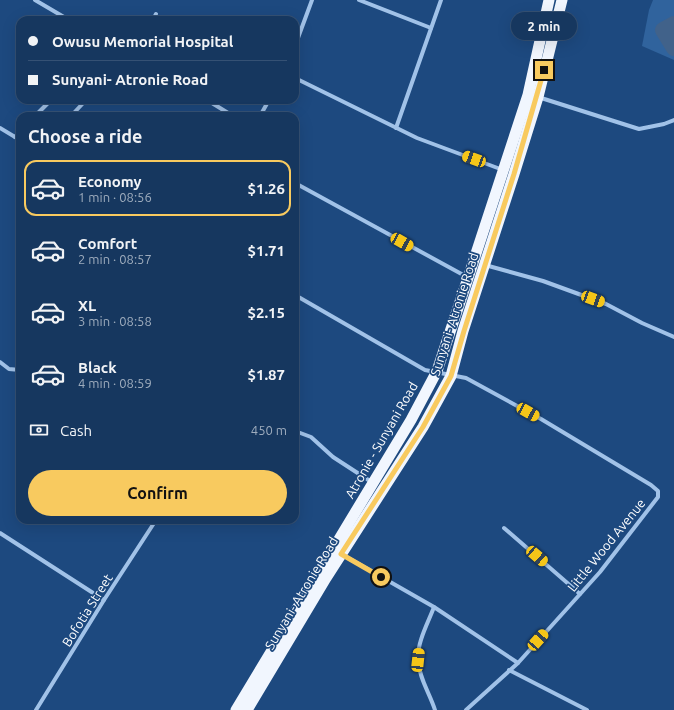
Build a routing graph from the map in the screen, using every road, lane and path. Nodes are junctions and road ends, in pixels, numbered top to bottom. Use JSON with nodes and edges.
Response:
{"nodes":[{"id":1,"x":35,"y":0,"type":"edge"},
{"id":2,"x":312,"y":0,"type":"edge"},
{"id":3,"x":358,"y":0,"type":"edge"},
{"id":4,"x":441,"y":0,"type":"edge"},
{"id":5,"x":549,"y":0,"type":"edge"},
{"id":6,"x":562,"y":0,"type":"edge"},
{"id":7,"x":62,"y":16,"type":"edge"},
{"id":8,"x":431,"y":28,"type":"junction"},
{"id":9,"x":299,"y":35,"type":"edge"},
{"id":10,"x":299,"y":80,"type":"edge"},
{"id":11,"x":538,"y":97,"type":"junction"},
{"id":12,"x":47,"y":104,"type":"edge"},
{"id":13,"x":82,"y":104,"type":"edge"},
{"id":14,"x":214,"y":104,"type":"edge"},
{"id":15,"x":39,"y":112,"type":"edge"},
{"id":16,"x":76,"y":112,"type":"edge"},
{"id":17,"x":226,"y":112,"type":"edge"},
{"id":18,"x":674,"y":120,"type":"edge"},
{"id":19,"x":0,"y":128,"type":"edge"},
{"id":20,"x":396,"y":128,"type":"junction"},
{"id":21,"x":15,"y":137,"type":"edge"},
{"id":22,"x":503,"y":170,"type":"junction"},
{"id":23,"x":299,"y":185,"type":"edge"},
{"id":24,"x":484,"y":264,"type":"junction"},
{"id":25,"x":468,"y":278,"type":"junction"},
{"id":26,"x":299,"y":297,"type":"edge"},
{"id":27,"x":674,"y":337,"type":"edge"},
{"id":28,"x":0,"y":362,"type":"edge"},
{"id":29,"x":16,"y":369,"type":"edge"},
{"id":30,"x":437,"y":372,"type":"junction"},
{"id":31,"x":451,"y":376,"type":"junction"},
{"id":32,"x":299,"y":432,"type":"edge"},
{"id":33,"x":373,"y":483,"type":"junction"},
{"id":34,"x":153,"y":524,"type":"edge"},
{"id":35,"x":504,"y":528,"type":"dead end"},
{"id":36,"x":0,"y":533,"type":"edge"},
{"id":37,"x":341,"y":554,"type":"junction"},
{"id":38,"x":580,"y":594,"type":"junction"},
{"id":39,"x":104,"y":600,"type":"junction"},
{"id":40,"x":434,"y":607,"type":"junction"},
{"id":41,"x":518,"y":663,"type":"junction"},
{"id":42,"x":509,"y":670,"type":"junction"},
{"id":43,"x":36,"y":710,"type":"edge"},
{"id":44,"x":236,"y":710,"type":"edge"},
{"id":45,"x":247,"y":710,"type":"edge"},
{"id":46,"x":435,"y":710,"type":"edge"},
{"id":47,"x":466,"y":710,"type":"edge"},
{"id":48,"x":587,"y":710,"type":"edge"}],
"edges":[{"from":1,"to":7,"type":"street"},
{"from":2,"to":9,"type":"street"},
{"from":3,"to":8,"type":"street"},
{"from":4,"to":8,"type":"street"},
{"from":5,"to":22,"type":"highway","name":"Atronie - Sunyani Road"},
{"from":6,"to":11,"type":"highway","name":"Sunyani- Atronie Road"},
{"from":8,"to":20,"type":"street"},
{"from":10,"to":20,"type":"street"},
{"from":11,"to":18,"type":"street"},
{"from":11,"to":24,"type":"highway","name":"Sunyani- Atronie Road"},
{"from":12,"to":15,"type":"street"},
{"from":13,"to":16,"type":"street"},
{"from":14,"to":17,"type":"street"},
{"from":19,"to":21,"type":"street"},
{"from":20,"to":22,"type":"street"},
{"from":22,"to":25,"type":"highway","name":"Atronie - Sunyani Road"},
{"from":23,"to":25,"type":"street"},
{"from":24,"to":27,"type":"street"},
{"from":24,"to":31,"type":"highway","name":"Sunyani- Atronie Road"},
{"from":25,"to":30,"type":"highway","name":"Atronie - Sunyani Road"},
{"from":26,"to":30,"type":"street"},
{"from":28,"to":29,"type":"street"},
{"from":30,"to":31,"type":"street"},
{"from":30,"to":33,"type":"highway","name":"Atronie - Sunyani Road"},
{"from":31,"to":37,"type":"highway","name":"Sunyani- Atronie Road"},
{"from":31,"to":38,"type":"street","name":"Little Wood Avenue"},
{"from":32,"to":33,"type":"street"},
{"from":33,"to":44,"type":"highway","name":"Atronie - Sunyani Road"},
{"from":34,"to":39,"type":"street","name":"Bofotia Street"},
{"from":35,"to":38,"type":"street"},
{"from":36,"to":39,"type":"street"},
{"from":37,"to":40,"type":"street"},
{"from":37,"to":45,"type":"highway","name":"Sunyani- Atronie Road"},
{"from":38,"to":41,"type":"street","name":"Little Wood Avenue"},
{"from":39,"to":43,"type":"street","name":"Bofotia Street"},
{"from":40,"to":41,"type":"street"},
{"from":40,"to":46,"type":"street"},
{"from":41,"to":42,"type":"street","name":"Little Wood Avenue"},
{"from":42,"to":47,"type":"street","name":"Little Wood Avenue"},
{"from":42,"to":48,"type":"street"}]}
